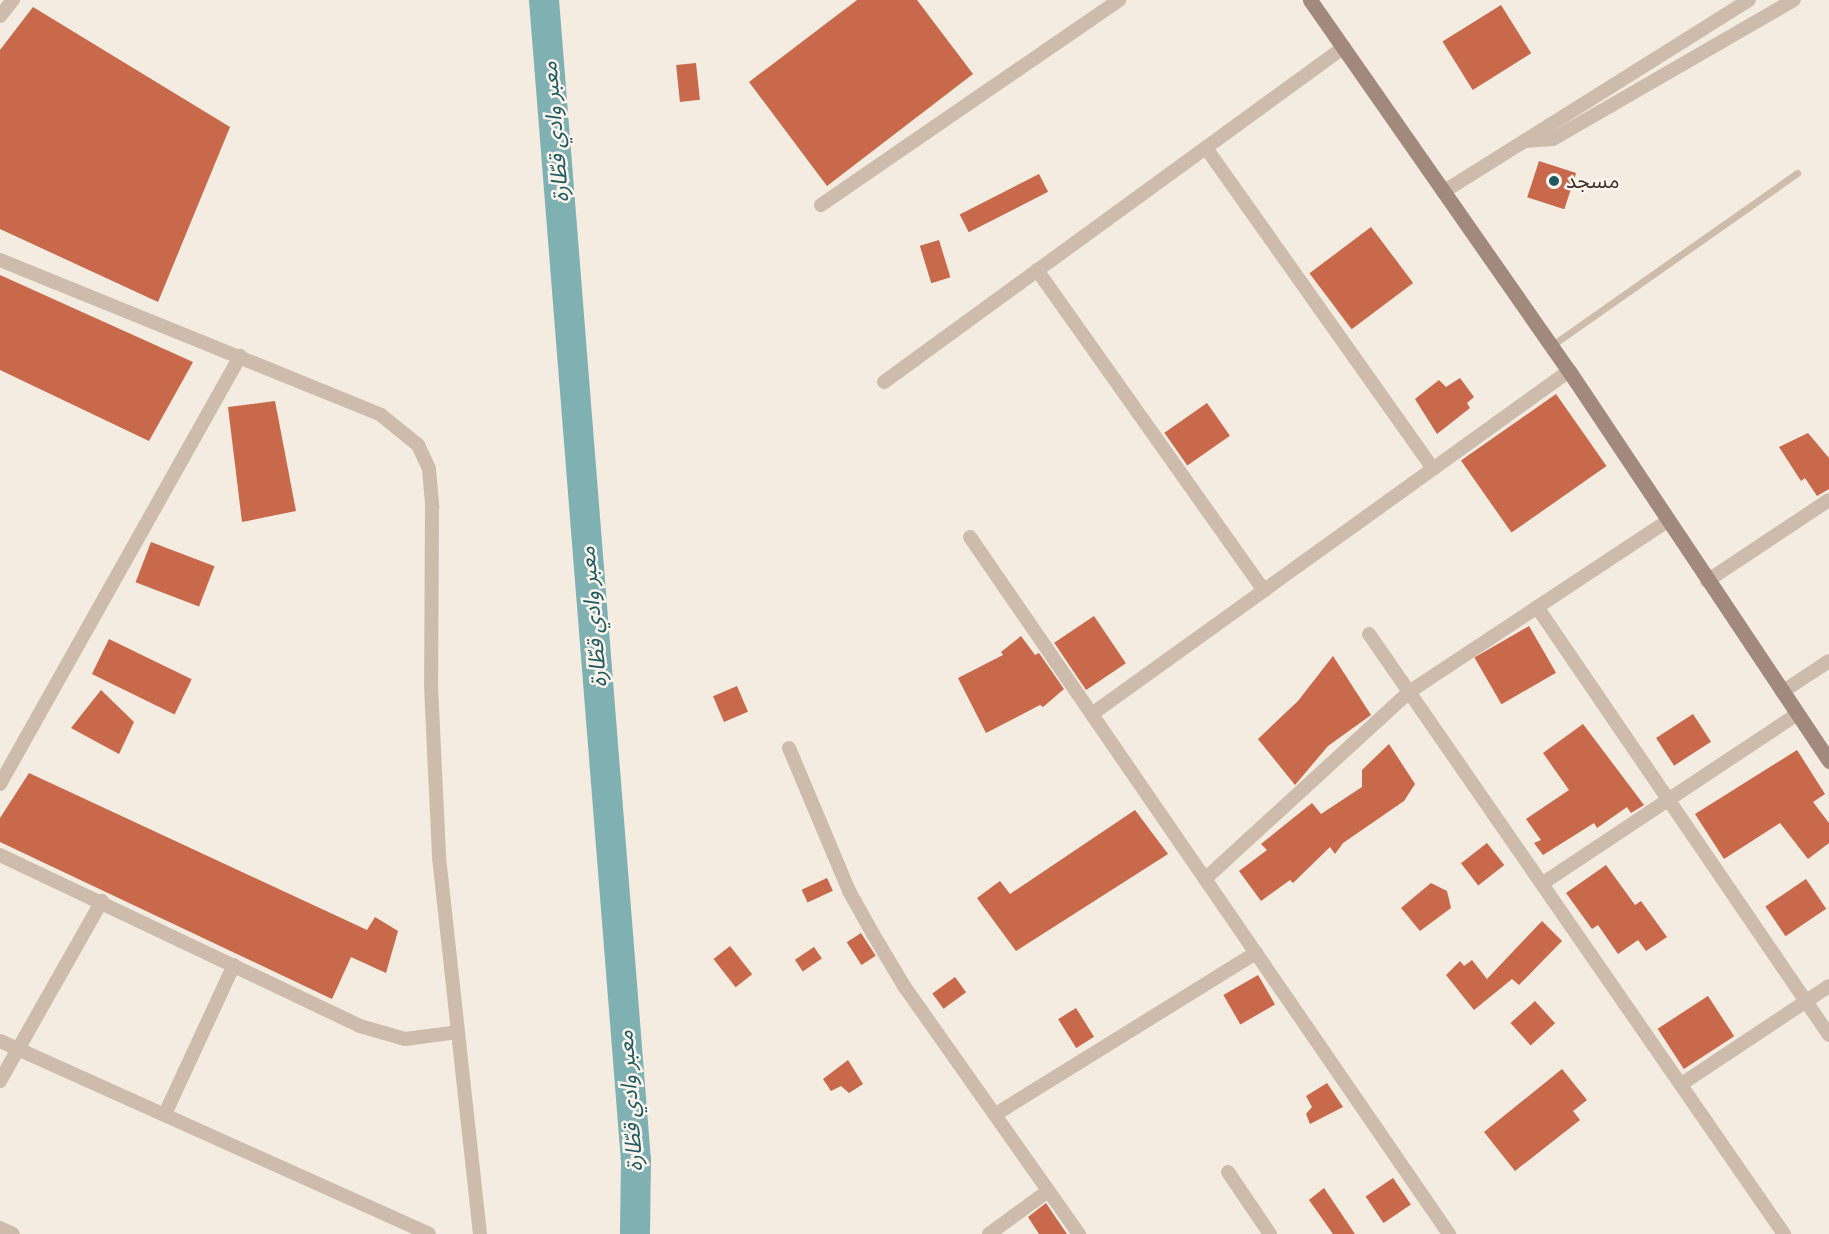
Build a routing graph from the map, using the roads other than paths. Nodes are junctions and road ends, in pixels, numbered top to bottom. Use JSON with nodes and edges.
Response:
{"nodes":[{"id":1,"x":13,"y":0,"type":"edge"},
{"id":2,"x":1119,"y":0,"type":"edge"},
{"id":3,"x":1310,"y":0,"type":"edge"},
{"id":4,"x":1749,"y":0,"type":"edge"},
{"id":5,"x":1794,"y":0,"type":"edge"},
{"id":6,"x":0,"y":16,"type":"edge"},
{"id":7,"x":1344,"y":47,"type":"junction"},
{"id":8,"x":1524,"y":141,"type":"junction"},
{"id":9,"x":1206,"y":148,"type":"junction"},
{"id":10,"x":1797,"y":173,"type":"dead end"},
{"id":11,"x":1443,"y":192,"type":"junction"},
{"id":12,"x":821,"y":205,"type":"dead end"},
{"id":13,"x":0,"y":260,"type":"edge"},
{"id":14,"x":1037,"y":270,"type":"junction"},
{"id":15,"x":1551,"y":346,"type":"junction"},
{"id":16,"x":240,"y":356,"type":"junction"},
{"id":17,"x":1569,"y":371,"type":"junction"},
{"id":18,"x":884,"y":382,"type":"dead end"},
{"id":19,"x":1433,"y":469,"type":"junction"},
{"id":20,"x":1829,"y":500,"type":"edge"},
{"id":21,"x":1666,"y":522,"type":"junction"},
{"id":22,"x":970,"y":537,"type":"dead end"},
{"id":23,"x":1707,"y":582,"type":"junction"},
{"id":24,"x":1264,"y":591,"type":"junction"},
{"id":25,"x":1537,"y":607,"type":"junction"},
{"id":26,"x":1369,"y":634,"type":"dead end"},
{"id":27,"x":1829,"y":661,"type":"edge"},
{"id":28,"x":1409,"y":692,"type":"junction"},
{"id":29,"x":1782,"y":692,"type":"junction"},
{"id":30,"x":1092,"y":714,"type":"junction"},
{"id":31,"x":1797,"y":714,"type":"junction"},
{"id":32,"x":789,"y":748,"type":"dead end"},
{"id":33,"x":1829,"y":761,"type":"edge"},
{"id":34,"x":0,"y":784,"type":"edge"},
{"id":35,"x":1670,"y":802,"type":"junction"},
{"id":36,"x":0,"y":855,"type":"edge"},
{"id":37,"x":1205,"y":879,"type":"junction"},
{"id":38,"x":1543,"y":883,"type":"junction"},
{"id":39,"x":102,"y":901,"type":"junction"},
{"id":40,"x":1256,"y":953,"type":"junction"},
{"id":41,"x":234,"y":965,"type":"junction"},
{"id":42,"x":1829,"y":986,"type":"edge"},
{"id":43,"x":1806,"y":1001,"type":"junction"},
{"id":44,"x":458,"y":1032,"type":"junction"},
{"id":45,"x":1829,"y":1035,"type":"edge"},
{"id":46,"x":0,"y":1041,"type":"edge"},
{"id":47,"x":19,"y":1048,"type":"junction"},
{"id":48,"x":0,"y":1081,"type":"edge"},
{"id":49,"x":1683,"y":1083,"type":"junction"},
{"id":50,"x":165,"y":1114,"type":"junction"},
{"id":51,"x":996,"y":1114,"type":"junction"},
{"id":52,"x":1228,"y":1173,"type":"dead end"},
{"id":53,"x":1048,"y":1191,"type":"junction"},
{"id":54,"x":0,"y":1228,"type":"edge"},
{"id":55,"x":13,"y":1234,"type":"edge"},
{"id":56,"x":429,"y":1234,"type":"edge"},
{"id":57,"x":480,"y":1234,"type":"edge"},
{"id":58,"x":988,"y":1234,"type":"edge"},
{"id":59,"x":1079,"y":1234,"type":"edge"},
{"id":60,"x":1269,"y":1234,"type":"edge"},
{"id":61,"x":1449,"y":1234,"type":"edge"},
{"id":62,"x":1784,"y":1234,"type":"edge"}],
"edges":[{"from":1,"to":6,"type":"street"},
{"from":2,"to":12,"type":"street"},
{"from":3,"to":7,"type":"street"},
{"from":4,"to":8,"type":"street"},
{"from":5,"to":8,"type":"street"},
{"from":7,"to":9,"type":"street"},
{"from":7,"to":11,"type":"street"},
{"from":8,"to":11,"type":"street"},
{"from":9,"to":14,"type":"street"},
{"from":9,"to":19,"type":"street"},
{"from":10,"to":15,"type":"lane"},
{"from":11,"to":15,"type":"street"},
{"from":13,"to":16,"type":"street"},
{"from":14,"to":18,"type":"street"},
{"from":14,"to":24,"type":"street"},
{"from":15,"to":17,"type":"street"},
{"from":16,"to":34,"type":"street"},
{"from":16,"to":44,"type":"street"},
{"from":17,"to":19,"type":"street"},
{"from":17,"to":21,"type":"street"},
{"from":19,"to":24,"type":"street"},
{"from":20,"to":23,"type":"street"},
{"from":21,"to":23,"type":"street"},
{"from":21,"to":25,"type":"street"},
{"from":22,"to":30,"type":"street"},
{"from":23,"to":29,"type":"street"},
{"from":24,"to":30,"type":"street"},
{"from":25,"to":28,"type":"street"},
{"from":25,"to":35,"type":"street"},
{"from":26,"to":28,"type":"street"},
{"from":27,"to":29,"type":"street"},
{"from":28,"to":37,"type":"street"},
{"from":28,"to":38,"type":"street"},
{"from":29,"to":31,"type":"street"},
{"from":30,"to":37,"type":"street"},
{"from":31,"to":33,"type":"street"},
{"from":31,"to":35,"type":"street"},
{"from":32,"to":51,"type":"street"},
{"from":35,"to":38,"type":"street"},
{"from":35,"to":43,"type":"street"},
{"from":36,"to":39,"type":"street"},
{"from":37,"to":40,"type":"street"},
{"from":38,"to":49,"type":"street"},
{"from":39,"to":41,"type":"street"},
{"from":39,"to":47,"type":"street"},
{"from":40,"to":51,"type":"street"},
{"from":40,"to":61,"type":"street"},
{"from":41,"to":44,"type":"street"},
{"from":41,"to":50,"type":"street"},
{"from":42,"to":43,"type":"street"},
{"from":43,"to":45,"type":"street"},
{"from":43,"to":49,"type":"street"},
{"from":44,"to":57,"type":"street"},
{"from":46,"to":47,"type":"street"},
{"from":47,"to":48,"type":"street"},
{"from":47,"to":50,"type":"street"},
{"from":49,"to":62,"type":"street"},
{"from":50,"to":56,"type":"street"},
{"from":51,"to":53,"type":"street"},
{"from":52,"to":60,"type":"street"},
{"from":53,"to":58,"type":"street"},
{"from":53,"to":59,"type":"street"},
{"from":54,"to":55,"type":"street"}]}
